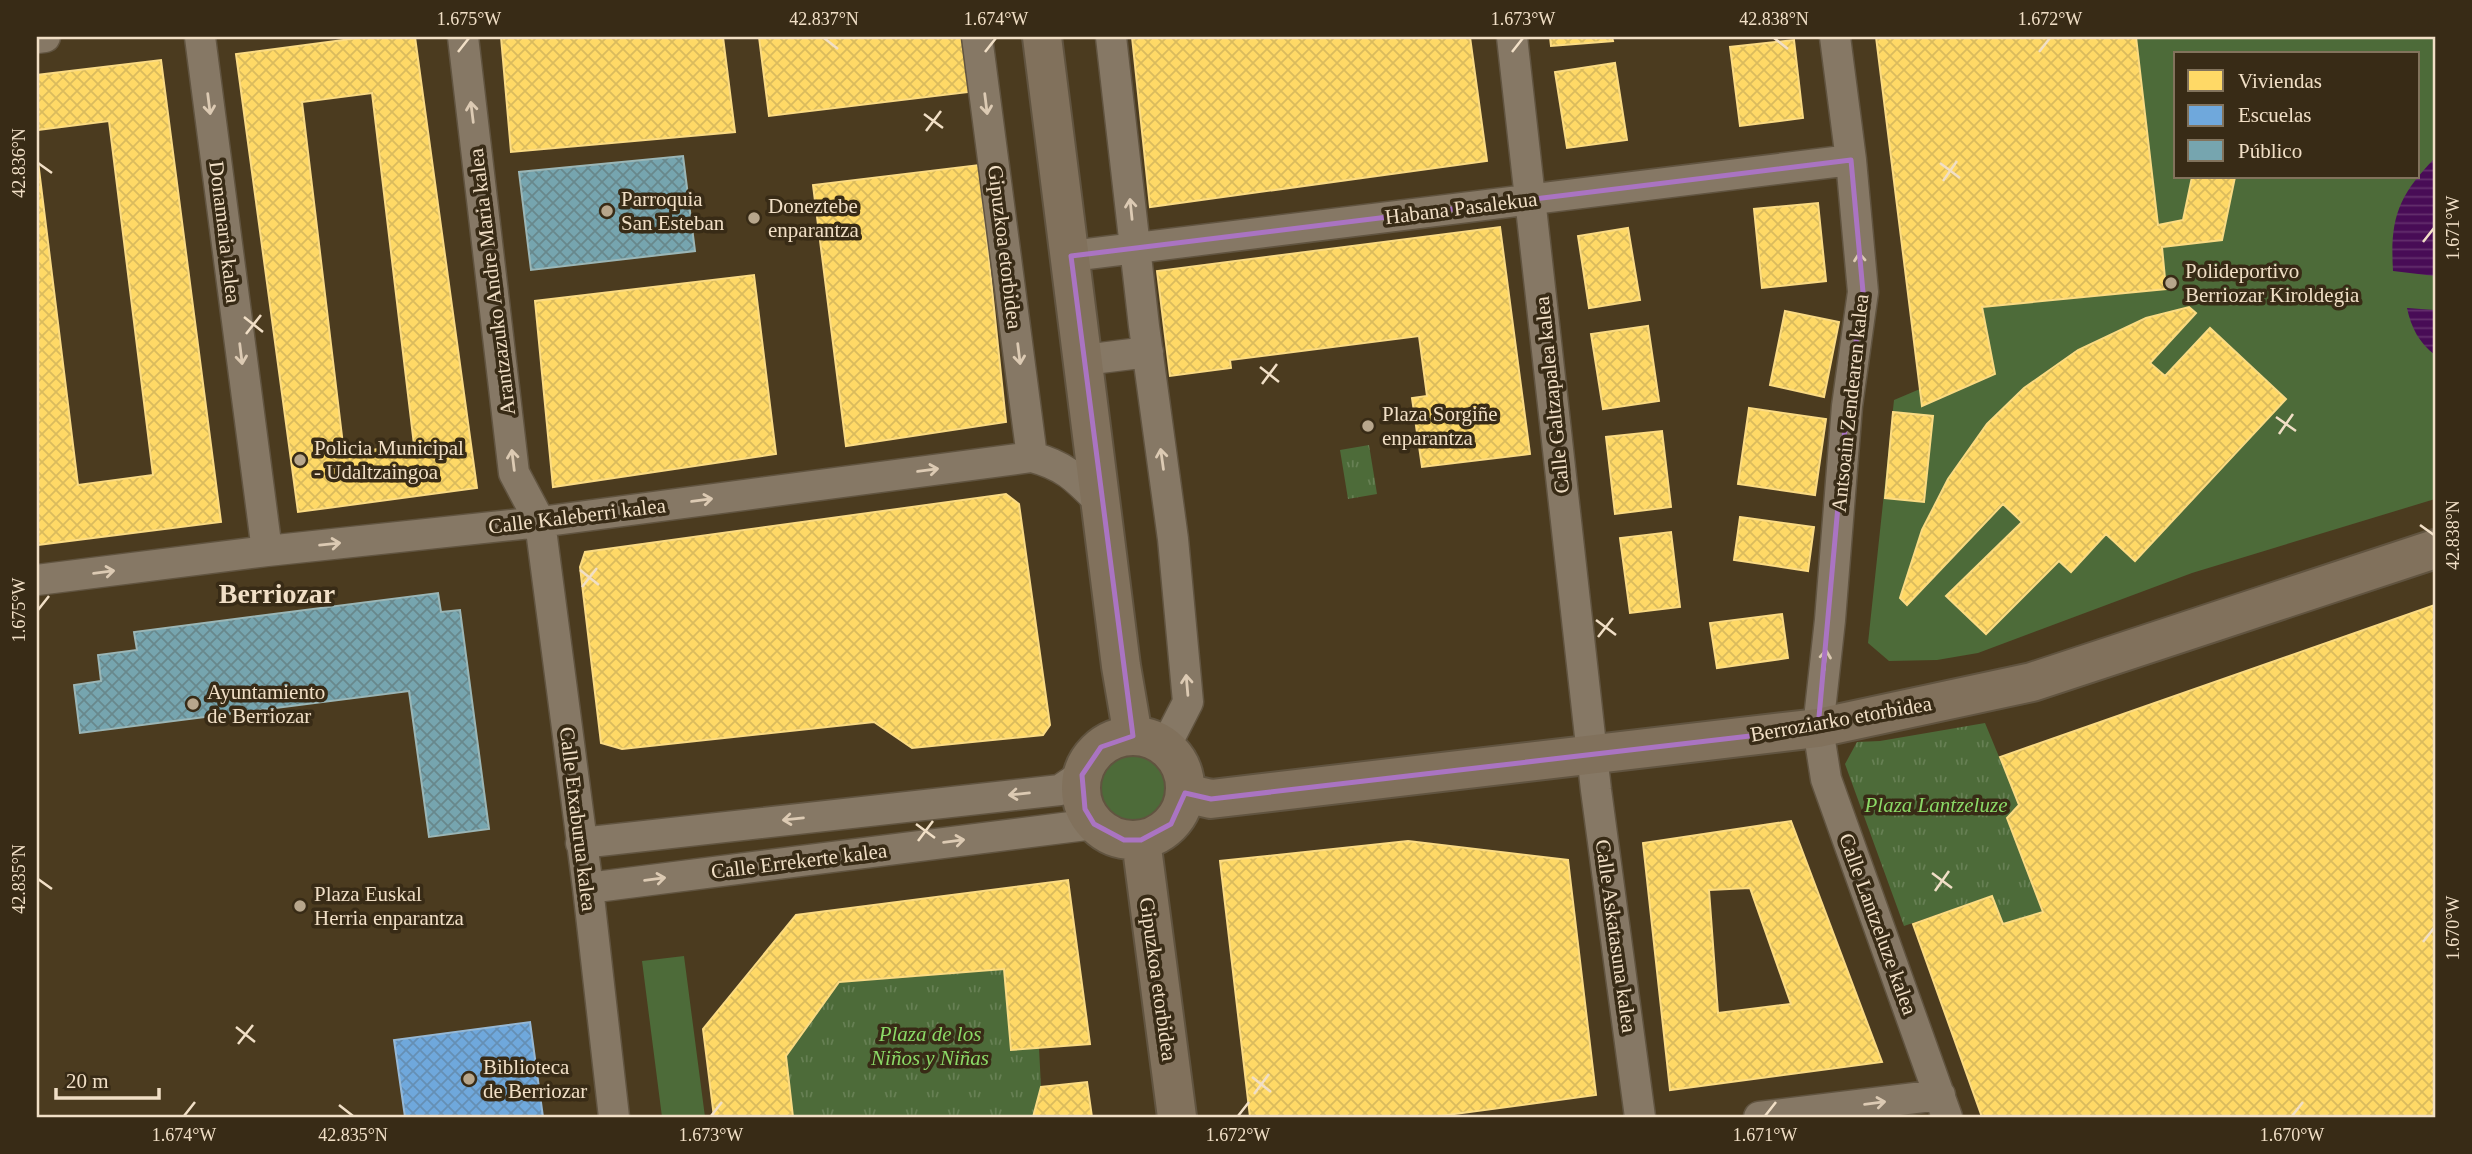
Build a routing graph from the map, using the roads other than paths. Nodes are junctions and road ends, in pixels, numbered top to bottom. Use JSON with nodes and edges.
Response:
{"nodes":[{"id":1,"x":45,"y":37,"type":"edge"},
{"id":2,"x":200,"y":37,"type":"edge"},
{"id":3,"x":463,"y":37,"type":"edge"},
{"id":4,"x":977,"y":37,"type":"edge"},
{"id":5,"x":1042,"y":37,"type":"edge"},
{"id":6,"x":1111,"y":37,"type":"edge"},
{"id":7,"x":1512,"y":37,"type":"edge"},
{"id":8,"x":1835,"y":37,"type":"edge"},
{"id":9,"x":37,"y":38,"type":"edge"},
{"id":10,"x":1852,"y":160,"type":"junction"},
{"id":11,"x":1530,"y":200,"type":"junction"},
{"id":12,"x":1136,"y":248,"type":"junction"},
{"id":13,"x":1071,"y":256,"type":"junction"},
{"id":14,"x":1148,"y":352,"type":"junction"},
{"id":15,"x":1084,"y":360,"type":"junction"},
{"id":16,"x":1032,"y":457,"type":"junction"},
{"id":17,"x":1101,"y":503,"type":"junction"},
{"id":18,"x":540,"y":522,"type":"junction"},
{"id":19,"x":2435,"y":549,"type":"edge"},
{"id":20,"x":267,"y":551,"type":"junction"},
{"id":21,"x":37,"y":580,"type":"edge"},
{"id":22,"x":1818,"y":728,"type":"junction"},
{"id":23,"x":1149,"y":742,"type":"junction"},
{"id":24,"x":1592,"y":754,"type":"junction"},
{"id":25,"x":1082,"y":775,"type":"junction"},
{"id":26,"x":1185,"y":793,"type":"junction"},
{"id":27,"x":1094,"y":824,"type":"junction"},
{"id":28,"x":1141,"y":840,"type":"junction"},
{"id":29,"x":581,"y":843,"type":"junction"},
{"id":30,"x":588,"y":888,"type":"junction"},
{"id":31,"x":1944,"y":1106,"type":"edge"},
{"id":32,"x":614,"y":1117,"type":"edge"},
{"id":33,"x":1177,"y":1117,"type":"edge"},
{"id":34,"x":1640,"y":1117,"type":"edge"},
{"id":35,"x":1759,"y":1117,"type":"edge"}],
"edges":[{"from":1,"to":9,"type":"street"},
{"from":2,"to":20,"type":"street","name":"Donamaria kalea","one_way":true},
{"from":18,"to":3,"type":"street","name":"Arantzazuko Andre Maria kalea","one_way":true},
{"from":4,"to":16,"type":"street","name":"Gipuzkoa etorbidea","one_way":true},
{"from":5,"to":13,"type":"main road"},
{"from":12,"to":6,"type":"street","one_way":true},
{"from":7,"to":11,"type":"street","name":"Calle Galtzapalea kalea"},
{"from":8,"to":10,"type":"street","name":"Antsoain Zendearen kalea"},
{"from":10,"to":11,"type":"street","name":"Habana Pasalekua"},
{"from":22,"to":10,"type":"street","name":"Antsoain Zendearen kalea","one_way":true},
{"from":11,"to":12,"type":"street","name":"Habana Pasalekua"},
{"from":11,"to":24,"type":"street","name":"Calle Galtzapalea kalea"},
{"from":12,"to":13,"type":"street","name":"Habana Pasalekua"},
{"from":12,"to":14,"type":"street"},
{"from":13,"to":15,"type":"main road"},
{"from":14,"to":15,"type":"street"},
{"from":23,"to":14,"type":"street","one_way":true},
{"from":15,"to":17,"type":"main road"},
{"from":16,"to":17,"type":"street","name":"Calle Kaleberri kalea"},
{"from":18,"to":16,"type":"street","name":"Calle Kaleberri kalea","one_way":true},
{"from":17,"to":23,"type":"main road"},
{"from":20,"to":18,"type":"street","name":"Calle Kaleberri kalea","one_way":true},
{"from":18,"to":29,"type":"street","name":"Calle Etxaburua kalea"},
{"from":19,"to":22,"type":"main road","name":"Berroziarko etorbidea"},
{"from":21,"to":20,"type":"street","name":"Calle Kaleberri kalea","one_way":true},
{"from":22,"to":24,"type":"main road","name":"Berroziarko etorbidea"},
{"from":22,"to":31,"type":"street","name":"Calle Lantzeluze kalea"},
{"from":23,"to":25,"type":"main road"},
{"from":23,"to":26,"type":"main road"},
{"from":24,"to":26,"type":"main road","name":"Berroziarko etorbidea"},
{"from":24,"to":34,"type":"street","name":"Calle Askatasuna kalea"},
{"from":25,"to":27,"type":"main road"},
{"from":25,"to":29,"type":"street","name":"Calle Errekerte kalea","one_way":true},
{"from":26,"to":28,"type":"main road"},
{"from":27,"to":28,"type":"main road"},
{"from":30,"to":27,"type":"street","name":"Calle Errekerte kalea","one_way":true},
{"from":28,"to":33,"type":"main road","name":"Gipuzkoa etorbidea"},
{"from":29,"to":30,"type":"street","name":"Calle Etxaburua kalea"},
{"from":30,"to":32,"type":"street","name":"Calle Etxaburua kalea"},
{"from":35,"to":31,"type":"street","one_way":true}]}
